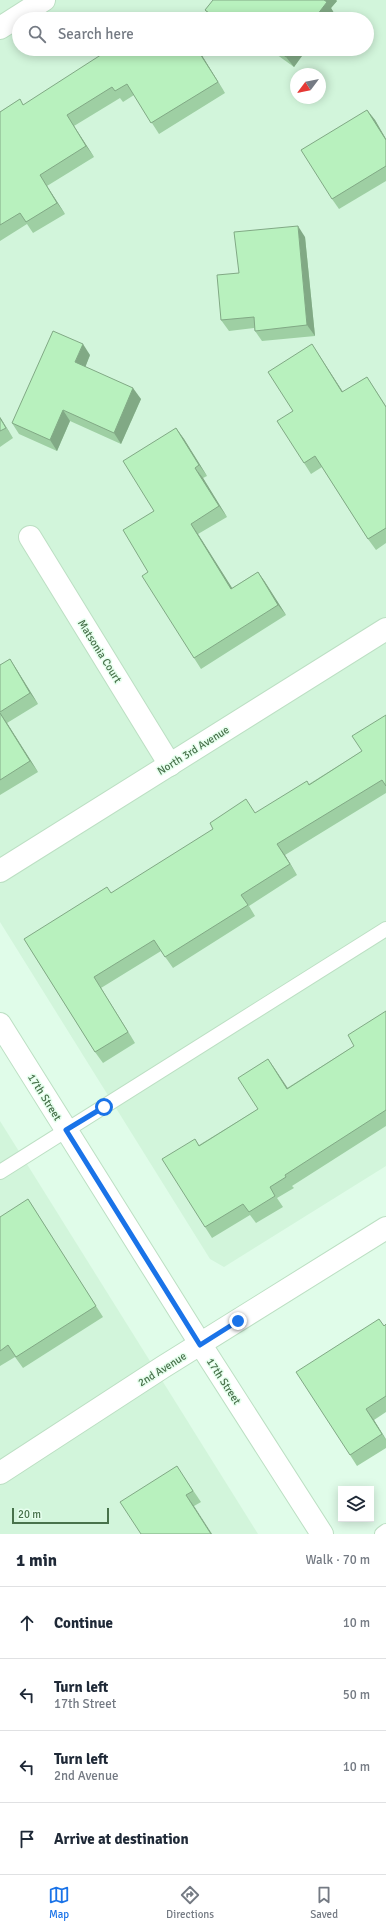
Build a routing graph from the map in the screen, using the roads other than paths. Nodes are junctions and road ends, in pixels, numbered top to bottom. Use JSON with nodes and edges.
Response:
{"nodes":[{"id":1,"x":44,"y":0,"type":"edge"},
{"id":2,"x":25,"y":12,"type":"edge"},
{"id":3,"x":12,"y":20,"type":"edge"},
{"id":4,"x":0,"y":28,"type":"edge"},
{"id":5,"x":30,"y":536,"type":"dead end"},
{"id":6,"x":386,"y":629,"type":"edge"},
{"id":7,"x":170,"y":765,"type":"junction"},
{"id":8,"x":0,"y":871,"type":"edge"},
{"id":9,"x":386,"y":929,"type":"edge"},
{"id":10,"x":0,"y":1024,"type":"edge"},
{"id":11,"x":66,"y":1130,"type":"junction"},
{"id":12,"x":0,"y":1172,"type":"edge"},
{"id":13,"x":386,"y":1228,"type":"edge"},
{"id":14,"x":200,"y":1345,"type":"junction"},
{"id":15,"x":0,"y":1473,"type":"edge"},
{"id":16,"x":386,"y":1531,"type":"edge"},
{"id":17,"x":322,"y":1534,"type":"edge"},
{"id":18,"x":382,"y":1534,"type":"edge"}],
"edges":[{"from":1,"to":2,"type":"street"},
{"from":3,"to":4,"type":"street"},
{"from":5,"to":7,"type":"street","name":"Matsonia Court"},
{"from":6,"to":7,"type":"street","name":"North 3rd Avenue"},
{"from":7,"to":8,"type":"street","name":"North 3rd Avenue"},
{"from":9,"to":11,"type":"lane"},
{"from":10,"to":11,"type":"street","name":"17th Street"},
{"from":11,"to":12,"type":"lane"},
{"from":11,"to":14,"type":"street","name":"17th Street"},
{"from":13,"to":14,"type":"street","name":"2nd Avenue"},
{"from":14,"to":15,"type":"street","name":"2nd Avenue"},
{"from":14,"to":17,"type":"street","name":"17th Street"},
{"from":16,"to":18,"type":"lane"}]}
